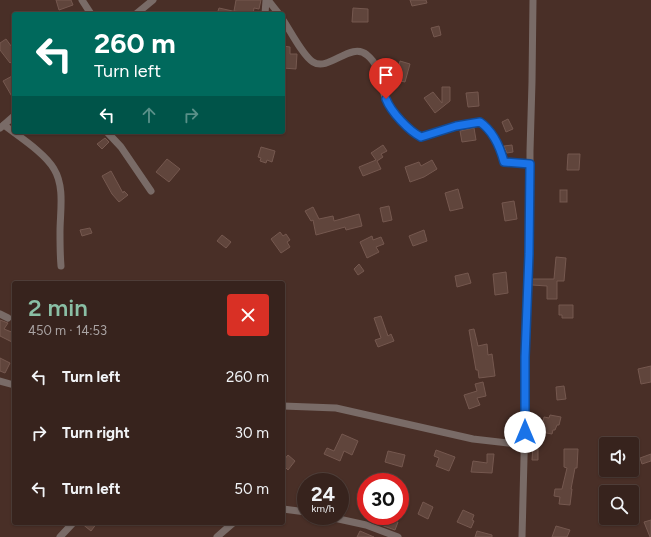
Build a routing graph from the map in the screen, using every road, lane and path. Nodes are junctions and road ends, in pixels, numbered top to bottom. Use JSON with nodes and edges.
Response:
{"nodes":[{"id":1,"x":82,"y":0,"type":"edge"},
{"id":2,"x":153,"y":0,"type":"edge"},
{"id":3,"x":267,"y":0,"type":"edge"},
{"id":4,"x":533,"y":0,"type":"edge"},
{"id":5,"x":90,"y":12,"type":"edge"},
{"id":6,"x":138,"y":12,"type":"edge"},
{"id":7,"x":266,"y":12,"type":"edge"},
{"id":8,"x":277,"y":12,"type":"edge"},
{"id":9,"x":285,"y":23,"type":"edge"},
{"id":10,"x":12,"y":118,"type":"edge"},
{"id":11,"x":2,"y":126,"type":"edge"},
{"id":12,"x":12,"y":133,"type":"edge"},
{"id":13,"x":13,"y":134,"type":"edge"},
{"id":14,"x":109,"y":134,"type":"edge"},
{"id":15,"x":530,"y":164,"type":"junction"},
{"id":16,"x":151,"y":191,"type":"dead end"},
{"id":17,"x":60,"y":266,"type":"dead end"},
{"id":18,"x":0,"y":314,"type":"edge"},
{"id":19,"x":8,"y":318,"type":"dead end"},
{"id":20,"x":0,"y":381,"type":"edge"},
{"id":21,"x":12,"y":384,"type":"edge"},
{"id":22,"x":285,"y":406,"type":"edge"},
{"id":23,"x":525,"y":444,"type":"junction"},
{"id":24,"x":285,"y":508,"type":"edge"},
{"id":25,"x":297,"y":510,"type":"edge"},
{"id":26,"x":349,"y":521,"type":"edge"},
{"id":27,"x":71,"y":525,"type":"edge"},
{"id":28,"x":231,"y":525,"type":"edge"},
{"id":29,"x":60,"y":537,"type":"edge"},
{"id":30,"x":217,"y":537,"type":"edge"},
{"id":31,"x":398,"y":537,"type":"edge"},
{"id":32,"x":522,"y":537,"type":"edge"}],
"edges":[{"from":1,"to":5,"type":"street"},
{"from":2,"to":6,"type":"street"},
{"from":3,"to":7,"type":"street"},
{"from":3,"to":8,"type":"street"},
{"from":4,"to":15,"type":"street"},
{"from":9,"to":15,"type":"street"},
{"from":10,"to":11,"type":"street"},
{"from":11,"to":12,"type":"street"},
{"from":13,"to":17,"type":"street"},
{"from":14,"to":16,"type":"street"},
{"from":15,"to":23,"type":"street"},
{"from":18,"to":19,"type":"street"},
{"from":20,"to":21,"type":"street"},
{"from":22,"to":23,"type":"street"},
{"from":23,"to":32,"type":"street"},
{"from":24,"to":25,"type":"street"},
{"from":26,"to":31,"type":"street"},
{"from":27,"to":29,"type":"street"},
{"from":28,"to":30,"type":"street"}]}
